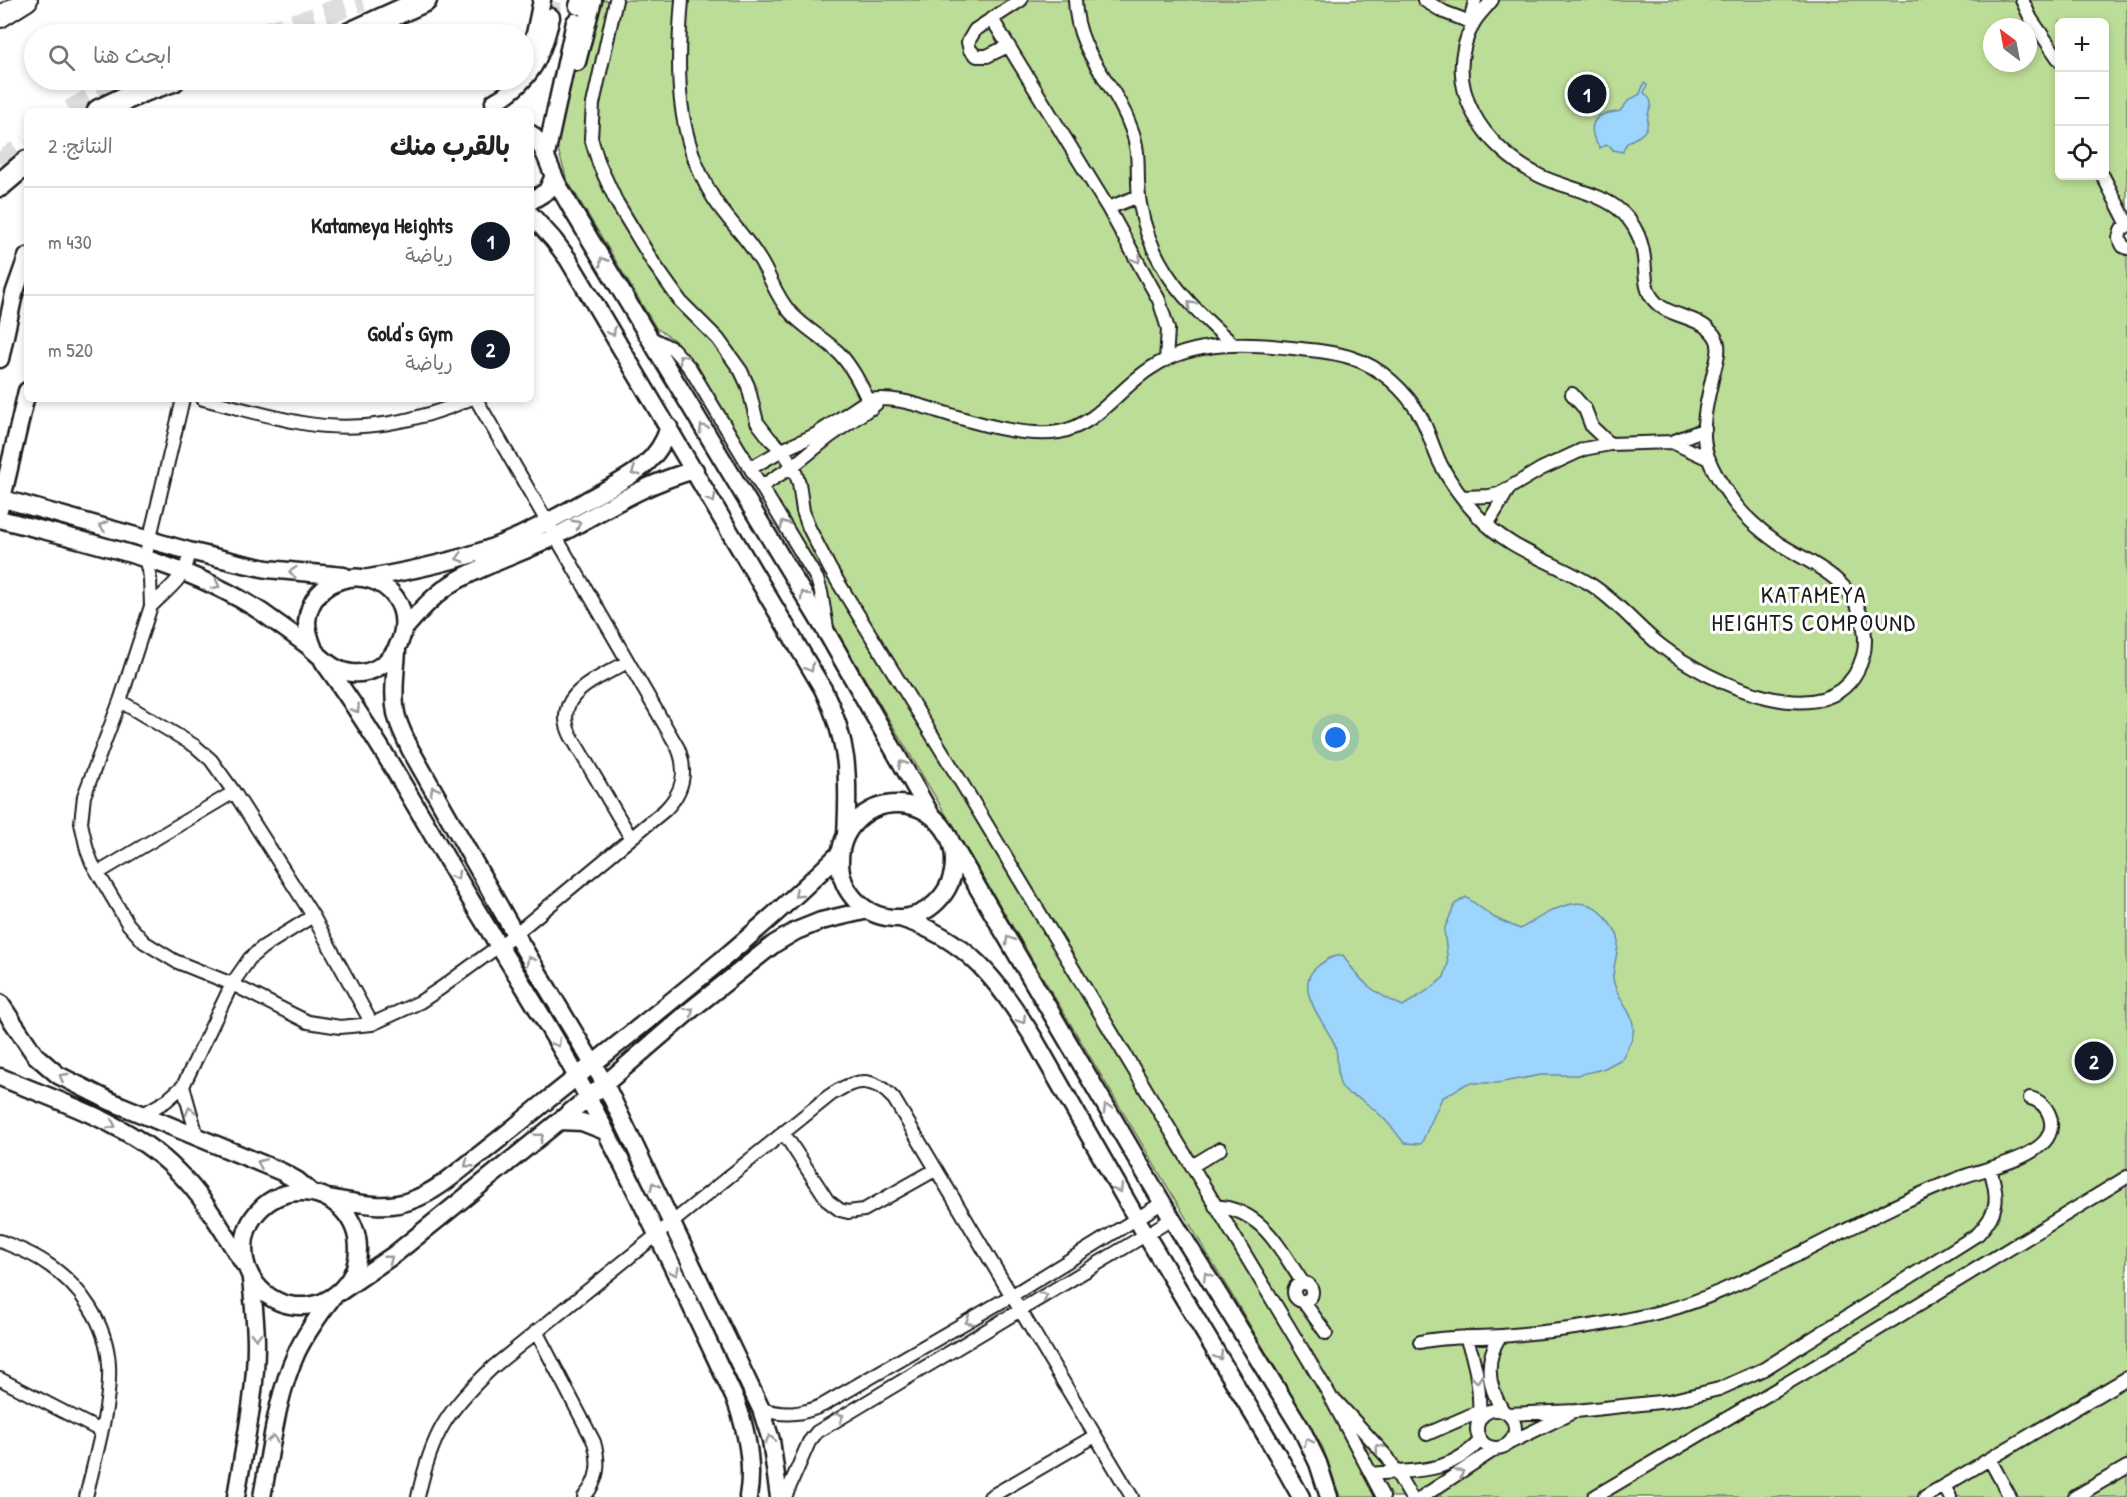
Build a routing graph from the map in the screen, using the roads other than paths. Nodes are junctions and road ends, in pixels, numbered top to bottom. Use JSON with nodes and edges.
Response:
{"nodes":[{"id":1,"x":27,"y":0,"type":"edge"},
{"id":2,"x":426,"y":0,"type":"edge"},
{"id":3,"x":542,"y":0,"type":"tunnel mouth"},
{"id":4,"x":616,"y":0,"type":"edge"},
{"id":5,"x":682,"y":0,"type":"edge"},
{"id":6,"x":1021,"y":0,"type":"edge"},
{"id":7,"x":1075,"y":0,"type":"edge"},
{"id":8,"x":1424,"y":0,"type":"edge"},
{"id":9,"x":1474,"y":0,"type":"edge"},
{"id":10,"x":1492,"y":0,"type":"edge"},
{"id":11,"x":2020,"y":2,"type":"edge"},
{"id":12,"x":553,"y":6,"type":"tunnel mouth"},
{"id":13,"x":582,"y":7,"type":"edge"},
{"id":14,"x":0,"y":17,"type":"edge"},
{"id":15,"x":992,"y":19,"type":"junction"},
{"id":16,"x":1473,"y":23,"type":"junction"},
{"id":17,"x":372,"y":24,"type":"edge"},
{"id":18,"x":534,"y":37,"type":"edge"},
{"id":19,"x":1008,"y":46,"type":"junction"},
{"id":20,"x":2055,"y":54,"type":"edge"},
{"id":21,"x":534,"y":65,"type":"edge"},
{"id":22,"x":144,"y":90,"type":"edge"},
{"id":23,"x":504,"y":90,"type":"edge"},
{"id":24,"x":511,"y":90,"type":"edge"},
{"id":25,"x":489,"y":107,"type":"edge"},
{"id":26,"x":105,"y":108,"type":"edge"},
{"id":27,"x":554,"y":118,"type":"junction"},
{"id":28,"x":534,"y":137,"type":"edge"},
{"id":29,"x":546,"y":156,"type":"junction"},
{"id":30,"x":24,"y":165,"type":"edge"},
{"id":31,"x":554,"y":176,"type":"junction"},
{"id":32,"x":2105,"y":180,"type":"edge"},
{"id":33,"x":0,"y":185,"type":"edge"},
{"id":34,"x":1139,"y":196,"type":"junction"},
{"id":35,"x":534,"y":199,"type":"edge"},
{"id":36,"x":1108,"y":208,"type":"junction"},
{"id":37,"x":534,"y":218,"type":"edge"},
{"id":38,"x":2127,"y":224,"type":"edge"},
{"id":39,"x":2127,"y":248,"type":"edge"},
{"id":40,"x":24,"y":266,"type":"edge"},
{"id":41,"x":649,"y":338,"type":"junction"},
{"id":42,"x":1234,"y":345,"type":"junction"},
{"id":43,"x":0,"y":359,"type":"edge"},
{"id":44,"x":1166,"y":360,"type":"junction"},
{"id":45,"x":1572,"y":393,"type":"dead end"},
{"id":46,"x":25,"y":402,"type":"edge"},
{"id":47,"x":182,"y":402,"type":"edge"},
{"id":48,"x":215,"y":402,"type":"edge"},
{"id":49,"x":463,"y":402,"type":"edge"},
{"id":50,"x":478,"y":402,"type":"edge"},
{"id":51,"x":874,"y":402,"type":"junction"},
{"id":52,"x":669,"y":427,"type":"junction"},
{"id":53,"x":1592,"y":427,"type":"junction"},
{"id":54,"x":1704,"y":429,"type":"junction"},
{"id":55,"x":1672,"y":442,"type":"junction"},
{"id":56,"x":1610,"y":444,"type":"junction"},
{"id":57,"x":1584,"y":449,"type":"junction"},
{"id":58,"x":782,"y":450,"type":"junction"},
{"id":59,"x":1708,"y":459,"type":"junction"},
{"id":60,"x":793,"y":466,"type":"junction"},
{"id":61,"x":751,"y":468,"type":"junction"},
{"id":62,"x":695,"y":470,"type":"junction"},
{"id":63,"x":762,"y":486,"type":"junction"},
{"id":64,"x":1508,"y":489,"type":"junction"},
{"id":65,"x":1463,"y":497,"type":"junction"},
{"id":66,"x":1,"y":502,"type":"edge"},
{"id":67,"x":0,"y":519,"type":"edge"},
{"id":68,"x":1487,"y":525,"type":"junction"},
{"id":69,"x":552,"y":529,"type":"junction"},
{"id":70,"x":150,"y":538,"type":"junction"},
{"id":71,"x":189,"y":551,"type":"junction"},
{"id":72,"x":145,"y":558,"type":"junction"},
{"id":73,"x":184,"y":572,"type":"junction"},
{"id":74,"x":351,"y":577,"type":"junction"},
{"id":75,"x":369,"y":578,"type":"junction"},
{"id":76,"x":151,"y":606,"type":"junction"},
{"id":77,"x":404,"y":629,"type":"junction"},
{"id":78,"x":828,"y":635,"type":"junction"},
{"id":79,"x":397,"y":650,"type":"junction"},
{"id":80,"x":319,"y":656,"type":"junction"},
{"id":81,"x":627,"y":662,"type":"junction"},
{"id":82,"x":120,"y":701,"type":"junction"},
{"id":83,"x":234,"y":792,"type":"junction"},
{"id":84,"x":931,"y":814,"type":"junction"},
{"id":85,"x":846,"y":835,"type":"junction"},
{"id":86,"x":632,"y":838,"type":"junction"},
{"id":87,"x":951,"y":842,"type":"junction"},
{"id":88,"x":840,"y":853,"type":"junction"},
{"id":89,"x":98,"y":873,"type":"junction"},
{"id":90,"x":868,"y":910,"type":"junction"},
{"id":91,"x":313,"y":916,"type":"junction"},
{"id":92,"x":900,"y":918,"type":"junction"},
{"id":93,"x":515,"y":934,"type":"junction"},
{"id":94,"x":498,"y":946,"type":"junction"},
{"id":95,"x":232,"y":984,"type":"junction"},
{"id":96,"x":0,"y":1003,"type":"edge"},
{"id":97,"x":372,"y":1024,"type":"junction"},
{"id":98,"x":592,"y":1065,"type":"junction"},
{"id":99,"x":0,"y":1077,"type":"edge"},
{"id":100,"x":577,"y":1077,"type":"junction"},
{"id":101,"x":605,"y":1084,"type":"junction"},
{"id":102,"x":183,"y":1086,"type":"junction"},
{"id":103,"x":88,"y":1091,"type":"junction"},
{"id":104,"x":588,"y":1098,"type":"junction"},
{"id":105,"x":2030,"y":1098,"type":"dead end"},
{"id":106,"x":79,"y":1110,"type":"junction"},
{"id":107,"x":143,"y":1114,"type":"junction"},
{"id":108,"x":559,"y":1121,"type":"junction"},
{"id":109,"x":605,"y":1131,"type":"junction"},
{"id":110,"x":783,"y":1132,"type":"junction"},
{"id":111,"x":197,"y":1136,"type":"junction"},
{"id":112,"x":1220,"y":1149,"type":"dead end"},
{"id":113,"x":1192,"y":1166,"type":"junction"},
{"id":114,"x":1989,"y":1169,"type":"junction"},
{"id":115,"x":935,"y":1170,"type":"junction"},
{"id":116,"x":2127,"y":1177,"type":"edge"},
{"id":117,"x":319,"y":1195,"type":"junction"},
{"id":118,"x":1162,"y":1203,"type":"junction"},
{"id":119,"x":1215,"y":1206,"type":"junction"},
{"id":120,"x":1136,"y":1218,"type":"junction"},
{"id":121,"x":1172,"y":1219,"type":"junction"},
{"id":122,"x":671,"y":1222,"type":"junction"},
{"id":123,"x":657,"y":1234,"type":"junction"},
{"id":124,"x":1146,"y":1235,"type":"junction"},
{"id":125,"x":0,"y":1241,"type":"edge"},
{"id":126,"x":248,"y":1273,"type":"junction"},
{"id":127,"x":336,"y":1295,"type":"junction"},
{"id":128,"x":1011,"y":1296,"type":"junction"},
{"id":129,"x":1020,"y":1310,"type":"junction"},
{"id":130,"x":536,"y":1331,"type":"junction"},
{"id":131,"x":1326,"y":1333,"type":"dead end"},
{"id":132,"x":1500,"y":1336,"type":"junction"},
{"id":133,"x":1466,"y":1337,"type":"junction"},
{"id":134,"x":1420,"y":1342,"type":"dead end"},
{"id":135,"x":907,"y":1357,"type":"junction"},
{"id":136,"x":916,"y":1371,"type":"junction"},
{"id":137,"x":2127,"y":1378,"type":"edge"},
{"id":138,"x":0,"y":1379,"type":"edge"},
{"id":139,"x":1329,"y":1394,"type":"junction"},
{"id":140,"x":761,"y":1409,"type":"junction"},
{"id":141,"x":1576,"y":1411,"type":"junction"},
{"id":142,"x":1505,"y":1412,"type":"junction"},
{"id":143,"x":1479,"y":1417,"type":"junction"},
{"id":144,"x":100,"y":1431,"type":"junction"},
{"id":145,"x":1427,"y":1434,"type":"dead end"},
{"id":146,"x":1095,"y":1436,"type":"junction"},
{"id":147,"x":1481,"y":1440,"type":"junction"},
{"id":148,"x":1503,"y":1445,"type":"junction"},
{"id":149,"x":1990,"y":1460,"type":"junction"},
{"id":150,"x":2127,"y":1467,"type":"edge"},
{"id":151,"x":1396,"y":1472,"type":"junction"},
{"id":152,"x":1371,"y":1474,"type":"junction"},
{"id":153,"x":1947,"y":1492,"type":"edge"},
{"id":154,"x":86,"y":1497,"type":"edge"},
{"id":155,"x":237,"y":1497,"type":"edge"},
{"id":156,"x":262,"y":1497,"type":"edge"},
{"id":157,"x":418,"y":1497,"type":"edge"},
{"id":158,"x":584,"y":1497,"type":"edge"},
{"id":159,"x":748,"y":1497,"type":"edge"},
{"id":160,"x":779,"y":1497,"type":"edge"},
{"id":161,"x":785,"y":1497,"type":"edge"},
{"id":162,"x":990,"y":1497,"type":"edge"},
{"id":163,"x":1132,"y":1497,"type":"edge"},
{"id":164,"x":1300,"y":1497,"type":"edge"},
{"id":165,"x":1329,"y":1497,"type":"edge"},
{"id":166,"x":1383,"y":1497,"type":"edge"},
{"id":167,"x":1411,"y":1497,"type":"edge"},
{"id":168,"x":1422,"y":1497,"type":"edge"},
{"id":169,"x":1594,"y":1497,"type":"edge"},
{"id":170,"x":1925,"y":1497,"type":"edge"},
{"id":171,"x":2010,"y":1497,"type":"edge"},
{"id":172,"x":2075,"y":1497,"type":"edge"}],
"edges":[{"from":1,"to":14,"type":"main road"},
{"from":2,"to":17,"type":"highway"},
{"from":3,"to":18,"type":"street"},
{"from":4,"to":58,"type":"street"},
{"from":5,"to":51,"type":"street"},
{"from":6,"to":15,"type":"street"},
{"from":7,"to":34,"type":"street"},
{"from":8,"to":16,"type":"street"},
{"from":9,"to":16,"type":"street"},
{"from":10,"to":16,"type":"street"},
{"from":11,"to":20,"type":"street"},
{"from":12,"to":21,"type":"street"},
{"from":13,"to":27,"type":"street"},
{"from":13,"to":27,"type":"street"},
{"from":15,"to":19,"type":"street"},
{"from":15,"to":19,"type":"street"},
{"from":16,"to":54,"type":"street"},
{"from":19,"to":36,"type":"street"},
{"from":22,"to":26,"type":"highway"},
{"from":23,"to":25,"type":"street"},
{"from":24,"to":25,"type":"street"},
{"from":27,"to":29,"type":"street"},
{"from":28,"to":29,"type":"street"},
{"from":29,"to":31,"type":"street"},
{"from":30,"to":33,"type":"highway"},
{"from":31,"to":35,"type":"street"},
{"from":41,"to":31,"type":"street","one_way":true},
{"from":32,"to":38,"type":"street"},
{"from":34,"to":36,"type":"street"},
{"from":42,"to":34,"type":"street","one_way":true},
{"from":36,"to":44,"type":"street","one_way":true},
{"from":37,"to":52,"type":"street","one_way":true},
{"from":38,"to":39,"type":"street"},
{"from":40,"to":43,"type":"street"},
{"from":61,"to":41,"type":"street","one_way":true},
{"from":78,"to":41,"type":"street","one_way":true},
{"from":42,"to":44,"type":"street"},
{"from":42,"to":65,"type":"street"},
{"from":44,"to":51,"type":"street"},
{"from":45,"to":53,"type":"street"},
{"from":46,"to":66,"type":"street"},
{"from":47,"to":70,"type":"street"},
{"from":48,"to":49,"type":"street"},
{"from":50,"to":69,"type":"street"},
{"from":51,"to":58,"type":"street"},
{"from":51,"to":60,"type":"street"},
{"from":52,"to":62,"type":"street"},
{"from":52,"to":69,"type":"street","one_way":true},
{"from":53,"to":56,"type":"street"},
{"from":53,"to":57,"type":"street"},
{"from":54,"to":55,"type":"street"},
{"from":54,"to":59,"type":"street"},
{"from":55,"to":56,"type":"street"},
{"from":55,"to":59,"type":"street"},
{"from":56,"to":57,"type":"street"},
{"from":57,"to":64,"type":"street"},
{"from":58,"to":60,"type":"street"},
{"from":58,"to":61,"type":"street"},
{"from":59,"to":68,"type":"street"},
{"from":60,"to":63,"type":"street"},
{"from":60,"to":113,"type":"street"},
{"from":61,"to":63,"type":"street"},
{"from":69,"to":62,"type":"street","one_way":true},
{"from":62,"to":85,"type":"street","one_way":true},
{"from":78,"to":63,"type":"street","one_way":true},
{"from":64,"to":65,"type":"street"},
{"from":64,"to":68,"type":"street"},
{"from":65,"to":68,"type":"street"},
{"from":70,"to":66,"type":"street","one_way":true},
{"from":67,"to":72,"type":"street"},
{"from":69,"to":75,"type":"street","one_way":true},
{"from":69,"to":77,"type":"street"},
{"from":69,"to":81,"type":"street"},
{"from":70,"to":71,"type":"street"},
{"from":70,"to":72,"type":"street"},
{"from":71,"to":73,"type":"street"},
{"from":74,"to":71,"type":"street","one_way":true},
{"from":72,"to":73,"type":"street"},
{"from":72,"to":76,"type":"street"},
{"from":73,"to":76,"type":"street"},
{"from":73,"to":80,"type":"street","one_way":true},
{"from":74,"to":75,"type":"street"},
{"from":74,"to":80,"type":"street"},
{"from":75,"to":77,"type":"street"},
{"from":76,"to":82,"type":"street"},
{"from":77,"to":79,"type":"street"},
{"from":84,"to":78,"type":"street","one_way":true},
{"from":79,"to":80,"type":"street"},
{"from":93,"to":79,"type":"street","one_way":true},
{"from":80,"to":94,"type":"street","one_way":true},
{"from":81,"to":86,"type":"street"},
{"from":81,"to":86,"type":"street"},
{"from":82,"to":83,"type":"street"},
{"from":82,"to":89,"type":"street"},
{"from":83,"to":89,"type":"street"},
{"from":83,"to":91,"type":"street"},
{"from":84,"to":85,"type":"street"},
{"from":84,"to":87,"type":"street"},
{"from":85,"to":88,"type":"street"},
{"from":86,"to":93,"type":"street"},
{"from":87,"to":92,"type":"street"},
{"from":118,"to":87,"type":"street","one_way":true},
{"from":88,"to":90,"type":"street"},
{"from":88,"to":98,"type":"street","one_way":true},
{"from":89,"to":95,"type":"street"},
{"from":90,"to":92,"type":"street"},
{"from":101,"to":90,"type":"street","one_way":true},
{"from":91,"to":95,"type":"street"},
{"from":91,"to":97,"type":"street"},
{"from":92,"to":120,"type":"street","one_way":true},
{"from":93,"to":94,"type":"street"},
{"from":98,"to":93,"type":"street","one_way":true},
{"from":94,"to":97,"type":"street"},
{"from":94,"to":100,"type":"street","one_way":true},
{"from":95,"to":97,"type":"street"},
{"from":95,"to":102,"type":"street"},
{"from":103,"to":96,"type":"street","one_way":true},
{"from":98,"to":100,"type":"street"},
{"from":98,"to":101,"type":"street"},
{"from":99,"to":106,"type":"street"},
{"from":100,"to":104,"type":"street"},
{"from":100,"to":117,"type":"street","one_way":true},
{"from":101,"to":104,"type":"street"},
{"from":122,"to":101,"type":"street","one_way":true},
{"from":102,"to":107,"type":"street"},
{"from":111,"to":102,"type":"street","one_way":true},
{"from":103,"to":106,"type":"street"},
{"from":103,"to":107,"type":"street"},
{"from":104,"to":108,"type":"street"},
{"from":104,"to":109,"type":"street"},
{"from":105,"to":114,"type":"street"},
{"from":106,"to":126,"type":"street","one_way":true},
{"from":107,"to":111,"type":"street"},
{"from":108,"to":109,"type":"street"},
{"from":127,"to":108,"type":"street","one_way":true},
{"from":109,"to":123,"type":"street"},
{"from":110,"to":115,"type":"street"},
{"from":110,"to":115,"type":"street"},
{"from":110,"to":122,"type":"street"},
{"from":117,"to":111,"type":"street","one_way":true},
{"from":112,"to":113,"type":"street"},
{"from":113,"to":119,"type":"street"},
{"from":114,"to":132,"type":"street"},
{"from":114,"to":141,"type":"street"},
{"from":115,"to":128,"type":"street"},
{"from":116,"to":169,"type":"street"},
{"from":117,"to":126,"type":"street"},
{"from":117,"to":127,"type":"street"},
{"from":118,"to":120,"type":"street"},
{"from":118,"to":121,"type":"street"},
{"from":119,"to":131,"type":"street"},
{"from":119,"to":139,"type":"street"},
{"from":120,"to":124,"type":"street"},
{"from":120,"to":128,"type":"street"},
{"from":121,"to":124,"type":"street"},
{"from":165,"to":121,"type":"street","one_way":true},
{"from":122,"to":123,"type":"street"},
{"from":122,"to":140,"type":"street"},
{"from":123,"to":130,"type":"street"},
{"from":123,"to":159,"type":"street","one_way":true},
{"from":129,"to":124,"type":"street","one_way":true},
{"from":124,"to":164,"type":"street","one_way":true},
{"from":125,"to":144,"type":"street"},
{"from":126,"to":127,"type":"street"},
{"from":126,"to":155,"type":"street","one_way":true},
{"from":156,"to":127,"type":"street","one_way":true},
{"from":128,"to":129,"type":"street"},
{"from":128,"to":135,"type":"street","one_way":true},
{"from":129,"to":136,"type":"street"},
{"from":129,"to":146,"type":"street"},
{"from":130,"to":157,"type":"street"},
{"from":130,"to":158,"type":"street"},
{"from":132,"to":133,"type":"street"},
{"from":132,"to":142,"type":"street"},
{"from":133,"to":134,"type":"street"},
{"from":133,"to":143,"type":"street","one_way":true},
{"from":135,"to":136,"type":"street"},
{"from":135,"to":140,"type":"street"},
{"from":161,"to":136,"type":"street","one_way":true},
{"from":137,"to":149,"type":"street"},
{"from":138,"to":144,"type":"street"},
{"from":151,"to":139,"type":"street","one_way":true},
{"from":139,"to":152,"type":"street"},
{"from":160,"to":140,"type":"street","one_way":true},
{"from":141,"to":142,"type":"street"},
{"from":141,"to":148,"type":"street"},
{"from":142,"to":143,"type":"street"},
{"from":142,"to":148,"type":"street"},
{"from":143,"to":145,"type":"street"},
{"from":143,"to":147,"type":"street"},
{"from":144,"to":154,"type":"street"},
{"from":146,"to":162,"type":"street"},
{"from":146,"to":163,"type":"street"},
{"from":147,"to":148,"type":"street"},
{"from":147,"to":151,"type":"street"},
{"from":168,"to":148,"type":"street","one_way":true},
{"from":149,"to":153,"type":"street"},
{"from":149,"to":171,"type":"street"},
{"from":150,"to":172,"type":"street"},
{"from":151,"to":152,"type":"street"},
{"from":151,"to":167,"type":"street"},
{"from":152,"to":166,"type":"street"},
{"from":153,"to":170,"type":"street"}]}
